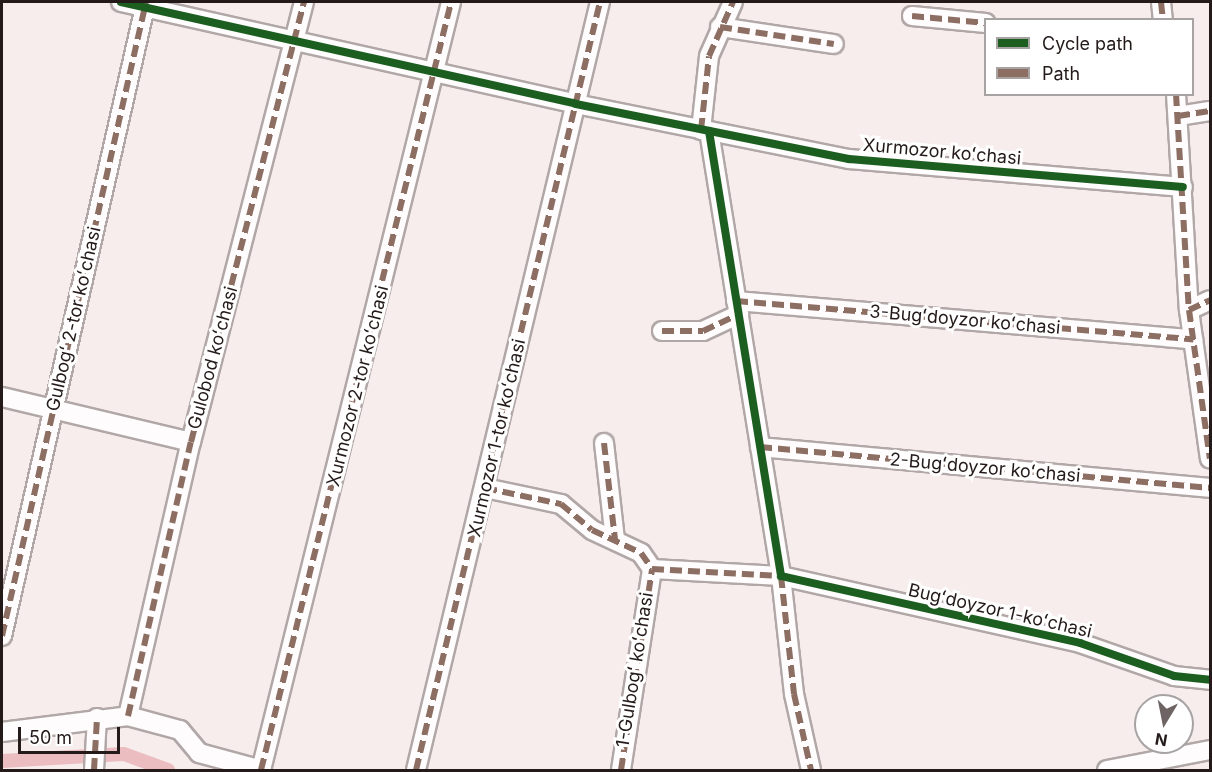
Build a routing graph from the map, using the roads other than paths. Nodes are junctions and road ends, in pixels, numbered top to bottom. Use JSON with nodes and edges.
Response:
{"nodes":[{"id":1,"x":120,"y":2,"type":"edge"},
{"id":2,"x":304,"y":2,"type":"edge"},
{"id":3,"x":451,"y":2,"type":"edge"},
{"id":4,"x":600,"y":2,"type":"edge"},
{"id":5,"x":733,"y":2,"type":"edge"},
{"id":6,"x":1161,"y":2,"type":"edge"},
{"id":7,"x":145,"y":4,"type":"edge"},
{"id":8,"x":912,"y":16,"type":"dead end"},
{"id":9,"x":1163,"y":18,"type":"edge"},
{"id":10,"x":984,"y":23,"type":"edge"},
{"id":11,"x":720,"y":27,"type":"junction"},
{"id":12,"x":295,"y":41,"type":"junction"},
{"id":13,"x":834,"y":44,"type":"dead end"},
{"id":14,"x":435,"y":73,"type":"junction"},
{"id":15,"x":1176,"y":96,"type":"edge"},
{"id":16,"x":576,"y":104,"type":"junction"},
{"id":17,"x":1210,"y":111,"type":"edge"},
{"id":18,"x":1178,"y":116,"type":"junction"},
{"id":19,"x":705,"y":131,"type":"junction"},
{"id":20,"x":1183,"y":187,"type":"junction"},
{"id":21,"x":1210,"y":300,"type":"edge"},
{"id":22,"x":738,"y":307,"type":"junction"},
{"id":23,"x":1189,"y":310,"type":"junction"},
{"id":24,"x":662,"y":331,"type":"dead end"},
{"id":25,"x":1193,"y":339,"type":"junction"},
{"id":26,"x":2,"y":397,"type":"edge"},
{"id":27,"x":53,"y":409,"type":"junction"},
{"id":28,"x":191,"y":442,"type":"junction"},
{"id":29,"x":604,"y":442,"type":"dead end"},
{"id":30,"x":760,"y":447,"type":"junction"},
{"id":31,"x":1210,"y":459,"type":"edge"},
{"id":32,"x":485,"y":488,"type":"junction"},
{"id":33,"x":1210,"y":488,"type":"edge"},
{"id":34,"x":615,"y":540,"type":"junction"},
{"id":35,"x":652,"y":569,"type":"junction"},
{"id":36,"x":781,"y":576,"type":"junction"},
{"id":37,"x":2,"y":636,"type":"edge"},
{"id":38,"x":1210,"y":680,"type":"edge"},
{"id":39,"x":128,"y":716,"type":"junction"},
{"id":40,"x":97,"y":723,"type":"junction"},
{"id":41,"x":2,"y":732,"type":"edge"},
{"id":42,"x":1210,"y":750,"type":"edge"},
{"id":43,"x":94,"y":768,"type":"edge"},
{"id":44,"x":261,"y":770,"type":"edge"},
{"id":45,"x":416,"y":771,"type":"edge"},
{"id":46,"x":621,"y":771,"type":"edge"},
{"id":47,"x":811,"y":771,"type":"edge"},
{"id":48,"x":1107,"y":771,"type":"edge"}],
"edges":[{"from":1,"to":7,"type":"street","name":"Xurmozor koʻchasi"},
{"from":2,"to":12,"type":"street","name":"Gulobod koʻchasi"},
{"from":3,"to":14,"type":"street","name":"Xurmozor 2-tor koʻchasi"},
{"from":4,"to":16,"type":"street","name":"Xurmozor 1-tor koʻchasi"},
{"from":5,"to":11,"type":"street"},
{"from":6,"to":9,"type":"street"},
{"from":7,"to":12,"type":"street","name":"Xurmozor koʻchasi"},
{"from":7,"to":27,"type":"street","name":"Gulbogʻ 2-tor koʻchasi"},
{"from":8,"to":10,"type":"street"},
{"from":11,"to":13,"type":"street"},
{"from":11,"to":19,"type":"street"},
{"from":12,"to":14,"type":"street","name":"Xurmozor koʻchasi"},
{"from":12,"to":28,"type":"street","name":"Gulobod koʻchasi"},
{"from":14,"to":16,"type":"street","name":"Xurmozor koʻchasi"},
{"from":14,"to":44,"type":"street","name":"Xurmozor 2-tor koʻchasi"},
{"from":15,"to":18,"type":"street"},
{"from":16,"to":19,"type":"street","name":"Xurmozor koʻchasi"},
{"from":16,"to":32,"type":"street","name":"Xurmozor 1-tor koʻchasi"},
{"from":17,"to":18,"type":"street"},
{"from":18,"to":20,"type":"street"},
{"from":19,"to":20,"type":"street","name":"Xurmozor koʻchasi"},
{"from":19,"to":22,"type":"street"},
{"from":20,"to":23,"type":"street"},
{"from":21,"to":23,"type":"street"},
{"from":22,"to":24,"type":"street"},
{"from":22,"to":25,"type":"street","name":"3-Bugʻdoyzor koʻchasi"},
{"from":22,"to":30,"type":"street"},
{"from":23,"to":25,"type":"street"},
{"from":25,"to":31,"type":"street"},
{"from":26,"to":27,"type":"street"},
{"from":27,"to":28,"type":"street"},
{"from":27,"to":37,"type":"street","name":"Gulbogʻ 2-tor koʻchasi"},
{"from":28,"to":39,"type":"street","name":"Gulobod koʻchasi"},
{"from":29,"to":34,"type":"street"},
{"from":30,"to":33,"type":"street","name":"2-Bugʻdoyzor koʻchasi"},
{"from":30,"to":36,"type":"street"},
{"from":32,"to":34,"type":"street"},
{"from":32,"to":45,"type":"street","name":"Xurmozor 1-tor koʻchasi"},
{"from":34,"to":35,"type":"street"},
{"from":35,"to":36,"type":"street","name":"Bugʻdoyzor 1-koʻchasi"},
{"from":35,"to":46,"type":"street","name":"1-Gulbogʻ koʻchasi"},
{"from":36,"to":38,"type":"street","name":"Bugʻdoyzor 1-koʻchasi"},
{"from":36,"to":47,"type":"street"},
{"from":39,"to":40,"type":"street"},
{"from":39,"to":44,"type":"street"},
{"from":40,"to":41,"type":"street"},
{"from":40,"to":43,"type":"street"},
{"from":42,"to":48,"type":"street"}]}
